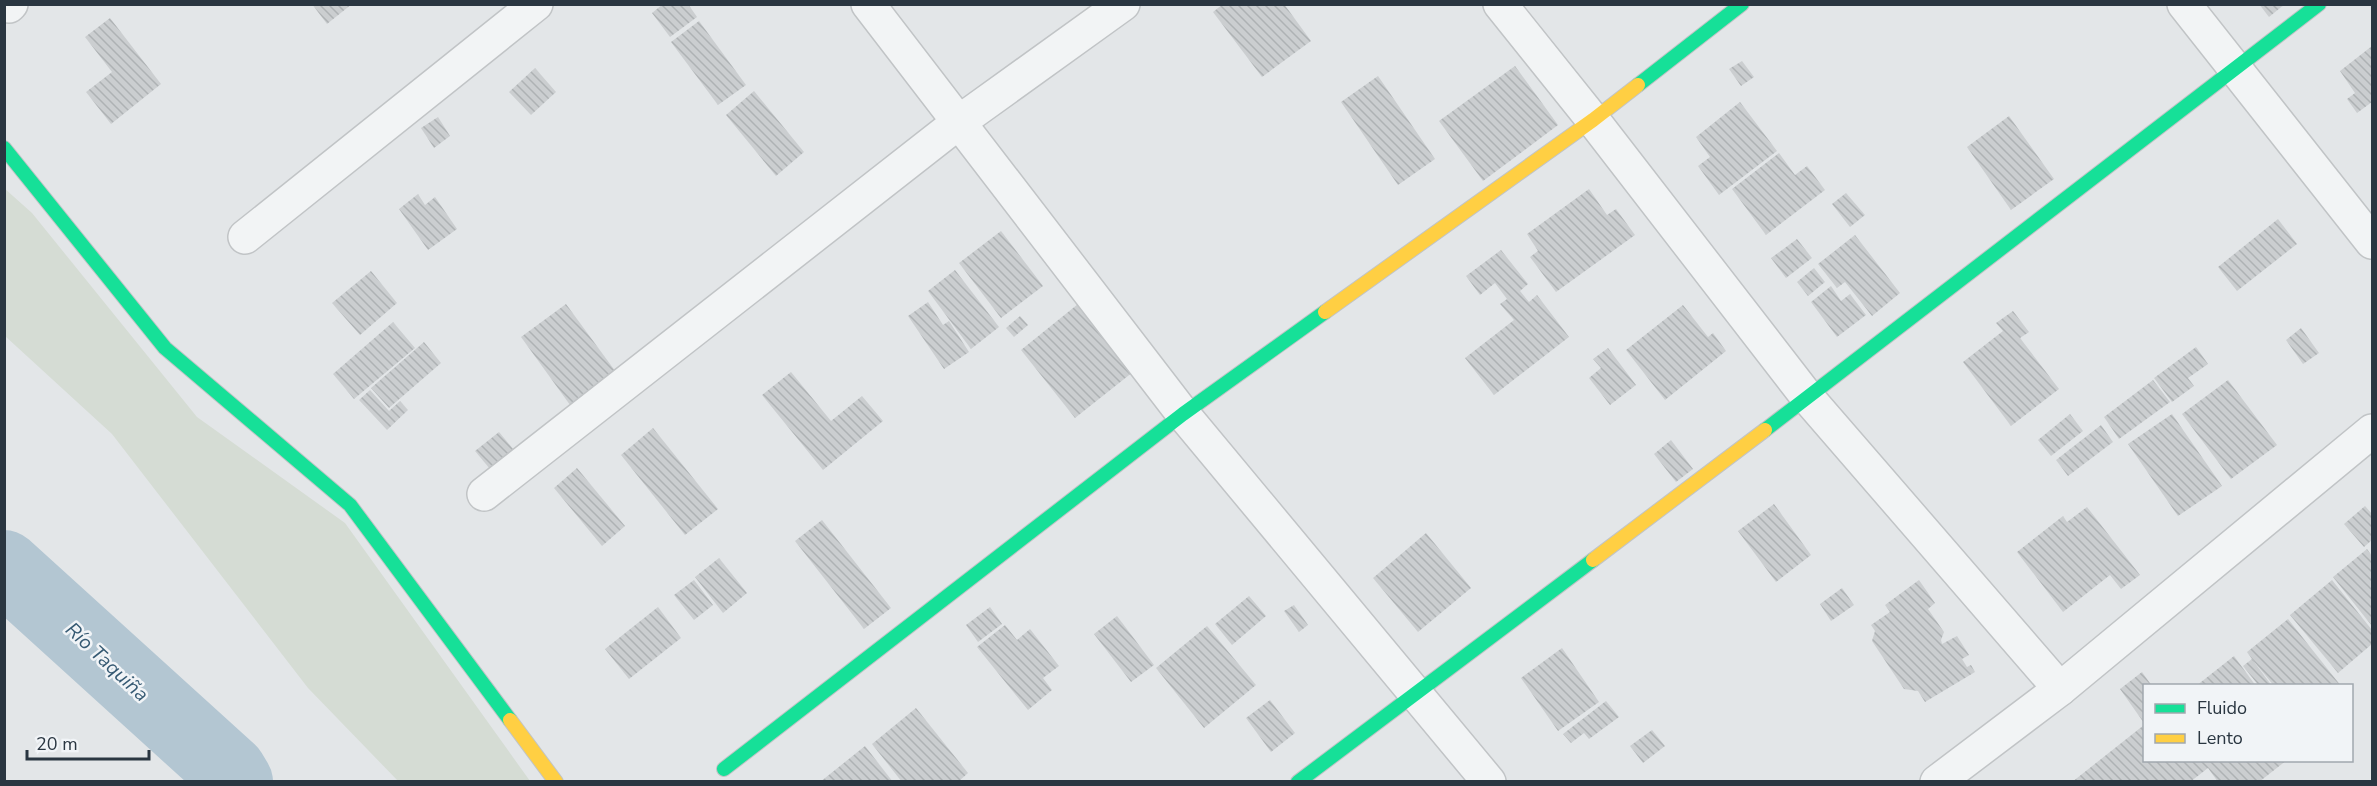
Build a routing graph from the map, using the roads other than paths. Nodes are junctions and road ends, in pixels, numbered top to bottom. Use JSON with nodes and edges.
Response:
{"nodes":[{"id":1,"x":536,"y":4,"type":"edge"},
{"id":2,"x":868,"y":4,"type":"edge"},
{"id":3,"x":1123,"y":4,"type":"edge"},
{"id":4,"x":1500,"y":4,"type":"edge"},
{"id":5,"x":1742,"y":4,"type":"edge"},
{"id":6,"x":2184,"y":4,"type":"edge"},
{"id":7,"x":2319,"y":4,"type":"edge"},
{"id":8,"x":2235,"y":69,"type":"junction"},
{"id":9,"x":1593,"y":120,"type":"junction"},
{"id":10,"x":959,"y":122,"type":"junction"},
{"id":11,"x":4,"y":148,"type":"edge"},
{"id":12,"x":245,"y":237,"type":"dead end"},
{"id":13,"x":2373,"y":242,"type":"edge"},
{"id":14,"x":1808,"y":398,"type":"junction"},
{"id":15,"x":1183,"y":414,"type":"junction"},
{"id":16,"x":2373,"y":431,"type":"edge"},
{"id":17,"x":484,"y":494,"type":"dead end"},
{"id":18,"x":2060,"y":689,"type":"junction"},
{"id":19,"x":1414,"y":693,"type":"junction"},
{"id":20,"x":724,"y":769,"type":"dead end"},
{"id":21,"x":555,"y":782,"type":"edge"},
{"id":22,"x":1298,"y":782,"type":"edge"},
{"id":23,"x":1489,"y":782,"type":"edge"},
{"id":24,"x":1937,"y":782,"type":"edge"}],
"edges":[{"from":1,"to":12,"type":"street"},
{"from":2,"to":10,"type":"street"},
{"from":3,"to":10,"type":"street"},
{"from":4,"to":9,"type":"street"},
{"from":5,"to":9,"type":"street"},
{"from":6,"to":8,"type":"street"},
{"from":7,"to":8,"type":"street"},
{"from":8,"to":13,"type":"street"},
{"from":8,"to":14,"type":"street"},
{"from":9,"to":14,"type":"street"},
{"from":9,"to":15,"type":"street"},
{"from":10,"to":15,"type":"street"},
{"from":10,"to":17,"type":"street"},
{"from":11,"to":21,"type":"street"},
{"from":14,"to":18,"type":"street"},
{"from":14,"to":19,"type":"street"},
{"from":15,"to":19,"type":"street"},
{"from":15,"to":20,"type":"street"},
{"from":16,"to":18,"type":"street"},
{"from":18,"to":24,"type":"street"},
{"from":19,"to":22,"type":"street"},
{"from":19,"to":23,"type":"street"}]}
